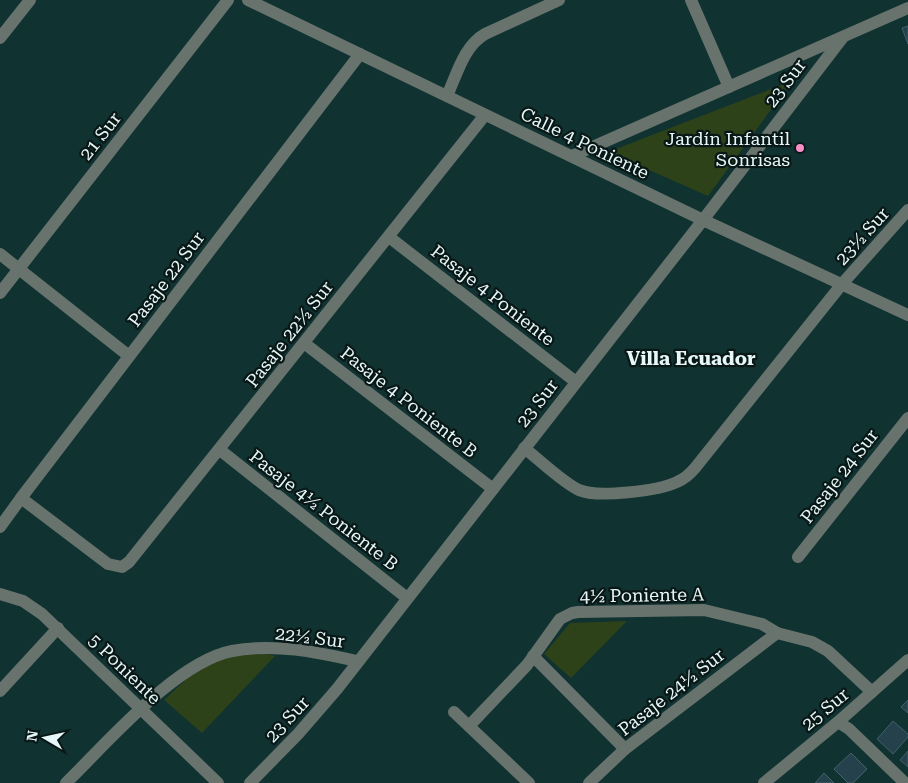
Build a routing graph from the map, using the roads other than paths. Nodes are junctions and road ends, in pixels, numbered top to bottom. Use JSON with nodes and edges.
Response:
{"nodes":[{"id":1,"x":30,"y":0,"type":"edge"},
{"id":2,"x":228,"y":0,"type":"edge"},
{"id":3,"x":248,"y":0,"type":"edge"},
{"id":4,"x":559,"y":0,"type":"edge"},
{"id":5,"x":691,"y":0,"type":"edge"},
{"id":6,"x":908,"y":8,"type":"edge"},
{"id":7,"x":843,"y":36,"type":"junction"},
{"id":8,"x":0,"y":38,"type":"edge"},
{"id":9,"x":360,"y":54,"type":"junction"},
{"id":10,"x":729,"y":87,"type":"junction"},
{"id":11,"x":448,"y":96,"type":"junction"},
{"id":12,"x":485,"y":115,"type":"junction"},
{"id":13,"x":572,"y":156,"type":"junction"},
{"id":14,"x":908,"y":210,"type":"edge"},
{"id":15,"x":703,"y":220,"type":"junction"},
{"id":16,"x":388,"y":237,"type":"junction"},
{"id":17,"x":0,"y":254,"type":"edge"},
{"id":18,"x":18,"y":269,"type":"junction"},
{"id":19,"x":842,"y":284,"type":"junction"},
{"id":20,"x":0,"y":293,"type":"edge"},
{"id":21,"x":908,"y":316,"type":"edge"},
{"id":22,"x":304,"y":343,"type":"junction"},
{"id":23,"x":129,"y":356,"type":"junction"},
{"id":24,"x":576,"y":382,"type":"junction"},
{"id":25,"x":908,"y":418,"type":"edge"},
{"id":26,"x":524,"y":448,"type":"junction"},
{"id":27,"x":220,"y":450,"type":"junction"},
{"id":28,"x":493,"y":489,"type":"junction"},
{"id":29,"x":21,"y":498,"type":"junction"},
{"id":30,"x":0,"y":527,"type":"edge"},
{"id":31,"x":798,"y":557,"type":"dead end"},
{"id":32,"x":0,"y":594,"type":"edge"},
{"id":33,"x":407,"y":598,"type":"junction"},
{"id":34,"x":58,"y":628,"type":"junction"},
{"id":35,"x":777,"y":633,"type":"junction"},
{"id":36,"x":533,"y":656,"type":"junction"},
{"id":37,"x":908,"y":660,"type":"edge"},
{"id":38,"x":357,"y":661,"type":"junction"},
{"id":39,"x":0,"y":691,"type":"edge"},
{"id":40,"x":872,"y":692,"type":"junction"},
{"id":41,"x":141,"y":709,"type":"junction"},
{"id":42,"x":454,"y":712,"type":"dead end"},
{"id":43,"x":838,"y":722,"type":"junction"},
{"id":44,"x":469,"y":726,"type":"junction"},
{"id":45,"x":626,"y":749,"type":"junction"},
{"id":46,"x":66,"y":783,"type":"edge"},
{"id":47,"x":218,"y":783,"type":"edge"},
{"id":48,"x":250,"y":783,"type":"edge"},
{"id":49,"x":529,"y":783,"type":"edge"},
{"id":50,"x":589,"y":783,"type":"edge"},
{"id":51,"x":764,"y":783,"type":"edge"},
{"id":52,"x":906,"y":783,"type":"edge"}],
"edges":[{"from":1,"to":8,"type":"street"},
{"from":2,"to":18,"type":"street","name":"21 Sur"},
{"from":3,"to":9,"type":"street","name":"Calle 4 Poniente"},
{"from":4,"to":11,"type":"street"},
{"from":5,"to":10,"type":"street"},
{"from":6,"to":7,"type":"street","name":"23 Sur"},
{"from":7,"to":10,"type":"street","name":"23 Sur"},
{"from":7,"to":15,"type":"street","name":"23 Sur"},
{"from":9,"to":11,"type":"street","name":"Calle 4 Poniente"},
{"from":9,"to":23,"type":"street","name":"Pasaje 22 Sur"},
{"from":10,"to":13,"type":"street","name":"23 Sur"},
{"from":11,"to":12,"type":"street","name":"Calle 4 Poniente"},
{"from":12,"to":13,"type":"street","name":"Calle 4 Poniente"},
{"from":12,"to":16,"type":"street","name":"Pasaje 22½ Sur"},
{"from":13,"to":15,"type":"street","name":"Calle 4 Poniente"},
{"from":14,"to":19,"type":"street","name":"23½ Sur"},
{"from":15,"to":19,"type":"street","name":"Calle 4 Poniente"},
{"from":15,"to":24,"type":"street","name":"23 Sur"},
{"from":16,"to":22,"type":"street","name":"Pasaje 22½ Sur"},
{"from":16,"to":24,"type":"street","name":"Pasaje 4 Poniente"},
{"from":17,"to":18,"type":"street"},
{"from":18,"to":20,"type":"street","name":"21 Sur"},
{"from":18,"to":23,"type":"street"},
{"from":19,"to":21,"type":"street","name":"Calle 4 Poniente"},
{"from":19,"to":26,"type":"street","name":"23½ Sur"},
{"from":22,"to":27,"type":"street","name":"Pasaje 22½ Sur"},
{"from":22,"to":28,"type":"street","name":"Pasaje 4 Poniente B"},
{"from":23,"to":29,"type":"street","name":"Pasaje 22 Sur"},
{"from":24,"to":26,"type":"street","name":"23 Sur"},
{"from":25,"to":31,"type":"street","name":"Pasaje 24 Sur"},
{"from":26,"to":28,"type":"street","name":"23 Sur"},
{"from":27,"to":29,"type":"street","name":"Pasaje 22½ Sur"},
{"from":27,"to":33,"type":"street","name":"Pasaje 4½ Poniente B"},
{"from":28,"to":33,"type":"street","name":"23 Sur"},
{"from":29,"to":30,"type":"street","name":"Pasaje 22 Sur"},
{"from":32,"to":34,"type":"street","name":"5 Poniente"},
{"from":33,"to":38,"type":"street","name":"23 Sur"},
{"from":34,"to":39,"type":"street"},
{"from":34,"to":41,"type":"street","name":"5 Poniente"},
{"from":35,"to":36,"type":"street","name":"4½ Poniente A"},
{"from":35,"to":40,"type":"street","name":"4½ Poniente A"},
{"from":35,"to":45,"type":"street","name":"Pasaje 24½ Sur"},
{"from":36,"to":44,"type":"street","name":"4½ Poniente A"},
{"from":36,"to":45,"type":"street"},
{"from":37,"to":40,"type":"street","name":"25 Sur"},
{"from":38,"to":41,"type":"street","name":"22½ Sur"},
{"from":38,"to":48,"type":"street","name":"23 Sur"},
{"from":40,"to":43,"type":"street","name":"25 Sur"},
{"from":41,"to":46,"type":"street","name":"22½ Sur"},
{"from":41,"to":47,"type":"street","name":"5 Poniente"},
{"from":42,"to":44,"type":"street"},
{"from":43,"to":51,"type":"street","name":"25 Sur"},
{"from":43,"to":52,"type":"street"},
{"from":44,"to":49,"type":"street"},
{"from":45,"to":50,"type":"street","name":"Pasaje 24½ Sur"}]}
